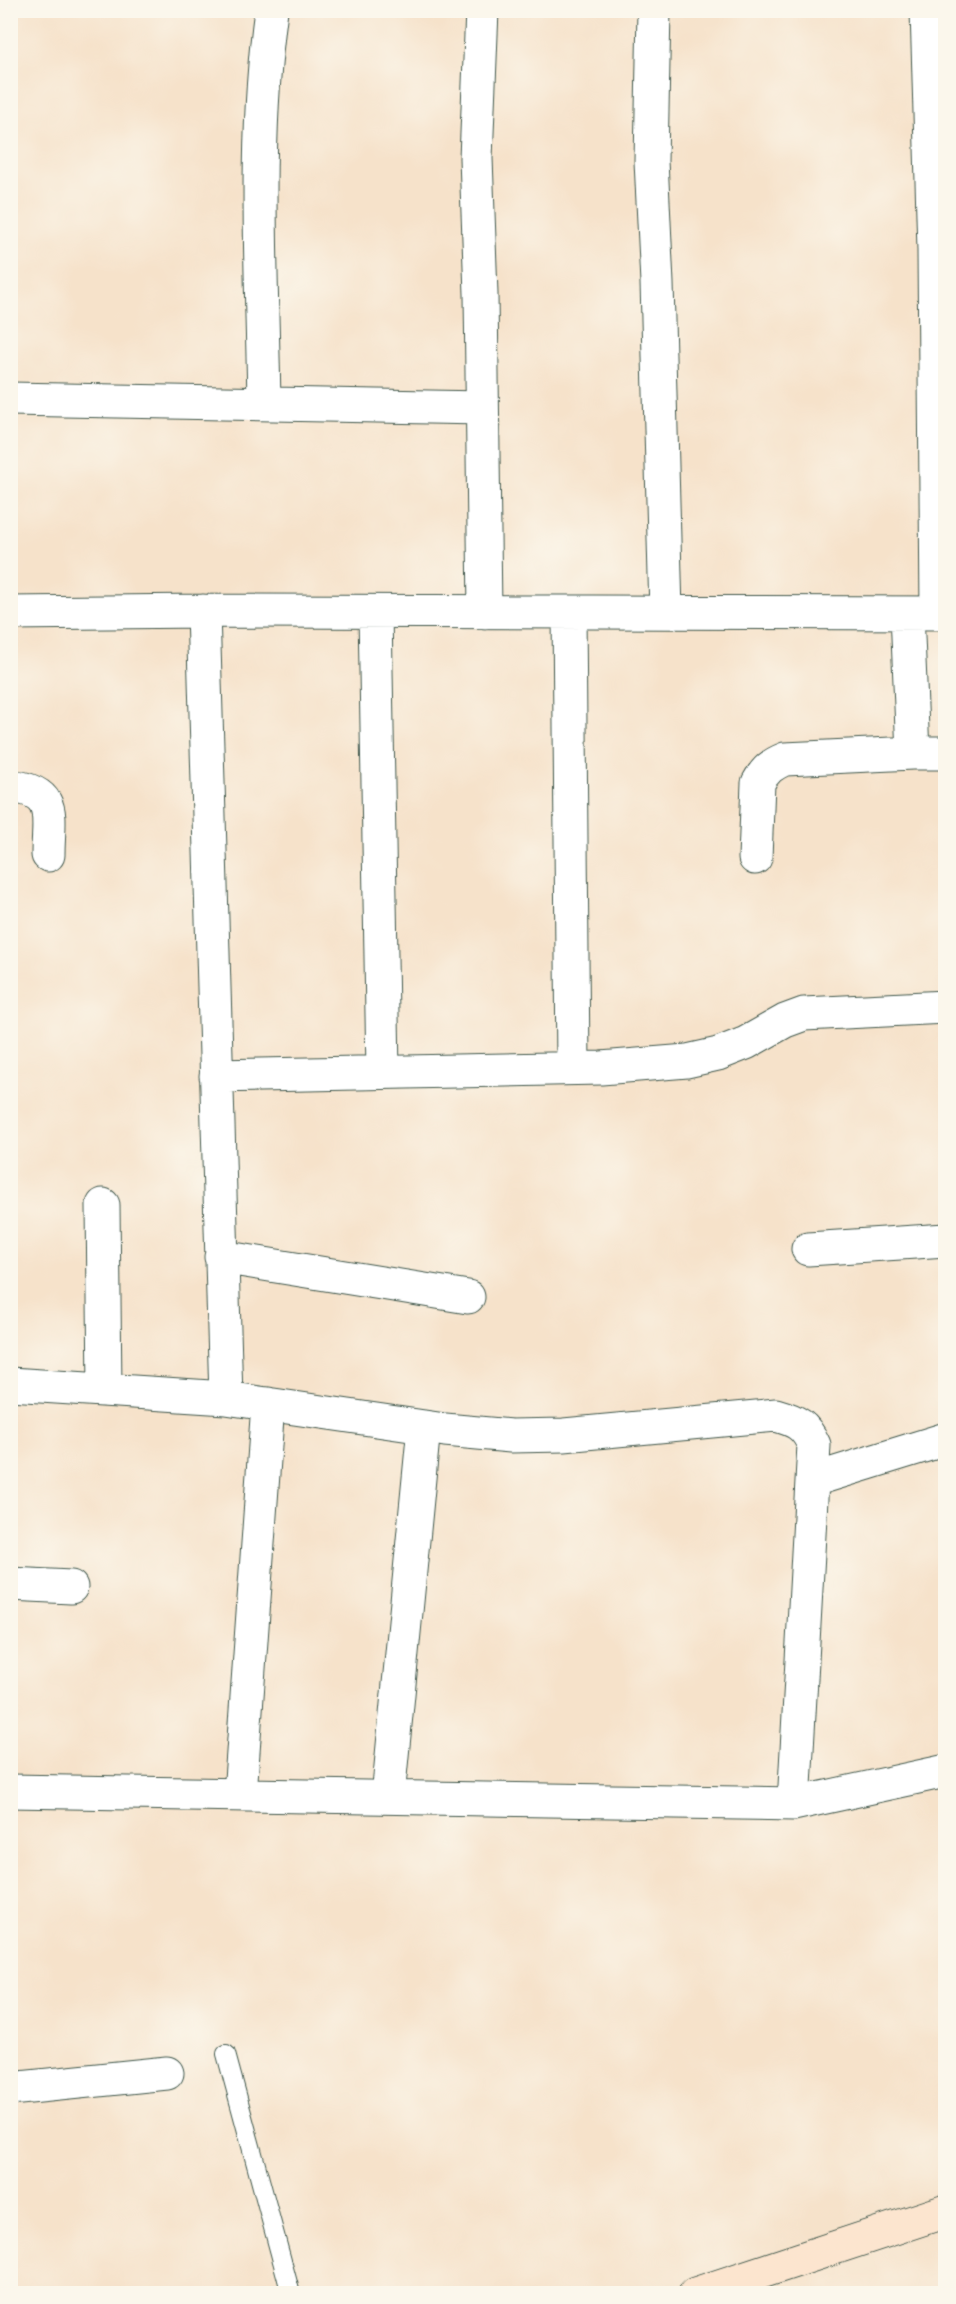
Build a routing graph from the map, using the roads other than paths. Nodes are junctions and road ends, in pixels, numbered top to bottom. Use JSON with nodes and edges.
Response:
{"nodes":[{"id":1,"x":271,"y":10,"type":"edge"},
{"id":2,"x":482,"y":10,"type":"edge"},
{"id":3,"x":654,"y":10,"type":"edge"},
{"id":4,"x":927,"y":10,"type":"edge"},
{"id":5,"x":10,"y":399,"type":"edge"},
{"id":6,"x":264,"y":404,"type":"junction"},
{"id":7,"x":482,"y":408,"type":"junction"},
{"id":8,"x":203,"y":610,"type":"junction"},
{"id":9,"x":375,"y":612,"type":"junction"},
{"id":10,"x":485,"y":612,"type":"junction"},
{"id":11,"x":569,"y":612,"type":"junction"},
{"id":12,"x":666,"y":612,"type":"junction"},
{"id":13,"x":10,"y":613,"type":"edge"},
{"id":14,"x":930,"y":613,"type":"edge"},
{"id":15,"x":913,"y":753,"type":"junction"},
{"id":16,"x":945,"y":753,"type":"edge"},
{"id":17,"x":10,"y":786,"type":"edge"},
{"id":18,"x":48,"y":855,"type":"dead end"},
{"id":19,"x":755,"y":858,"type":"dead end"},
{"id":20,"x":945,"y":1007,"type":"edge"},
{"id":21,"x":573,"y":1068,"type":"junction"},
{"id":22,"x":383,"y":1072,"type":"junction"},
{"id":23,"x":216,"y":1076,"type":"junction"},
{"id":24,"x":103,"y":1205,"type":"dead end"},
{"id":25,"x":945,"y":1240,"type":"edge"},
{"id":26,"x":808,"y":1249,"type":"dead end"},
{"id":27,"x":221,"y":1257,"type":"junction"},
{"id":28,"x":468,"y":1297,"type":"dead end"},
{"id":29,"x":10,"y":1384,"type":"edge"},
{"id":30,"x":105,"y":1390,"type":"junction"},
{"id":31,"x":226,"y":1398,"type":"junction"},
{"id":32,"x":268,"y":1404,"type":"junction"},
{"id":33,"x":424,"y":1427,"type":"junction"},
{"id":34,"x":945,"y":1439,"type":"edge"},
{"id":35,"x":813,"y":1480,"type":"junction"},
{"id":36,"x":10,"y":1584,"type":"edge"},
{"id":37,"x":71,"y":1587,"type":"dead end"},
{"id":38,"x":945,"y":1771,"type":"edge"},
{"id":39,"x":10,"y":1791,"type":"edge"},
{"id":40,"x":240,"y":1794,"type":"junction"},
{"id":41,"x":388,"y":1797,"type":"junction"},
{"id":42,"x":794,"y":1804,"type":"junction"},
{"id":43,"x":226,"y":2054,"type":"dead end"},
{"id":44,"x":167,"y":2073,"type":"dead end"},
{"id":45,"x":10,"y":2089,"type":"edge"},
{"id":46,"x":945,"y":2211,"type":"edge"},
{"id":47,"x":291,"y":2294,"type":"edge"},
{"id":48,"x":695,"y":2294,"type":"edge"}],
"edges":[{"from":1,"to":6,"type":"street"},
{"from":2,"to":7,"type":"street"},
{"from":3,"to":12,"type":"street"},
{"from":4,"to":14,"type":"street"},
{"from":5,"to":6,"type":"street"},
{"from":6,"to":7,"type":"street"},
{"from":7,"to":10,"type":"street"},
{"from":8,"to":9,"type":"street"},
{"from":8,"to":13,"type":"street"},
{"from":8,"to":23,"type":"street"},
{"from":9,"to":10,"type":"street"},
{"from":9,"to":22,"type":"street"},
{"from":10,"to":11,"type":"street"},
{"from":11,"to":12,"type":"street"},
{"from":11,"to":21,"type":"street"},
{"from":12,"to":14,"type":"street"},
{"from":14,"to":15,"type":"street"},
{"from":15,"to":16,"type":"street"},
{"from":15,"to":19,"type":"street"},
{"from":17,"to":18,"type":"street"},
{"from":20,"to":21,"type":"street"},
{"from":21,"to":22,"type":"street"},
{"from":22,"to":23,"type":"street"},
{"from":23,"to":27,"type":"street"},
{"from":24,"to":30,"type":"street"},
{"from":25,"to":26,"type":"street"},
{"from":27,"to":28,"type":"street"},
{"from":27,"to":31,"type":"street"},
{"from":29,"to":30,"type":"street"},
{"from":30,"to":31,"type":"street"},
{"from":31,"to":32,"type":"street"},
{"from":32,"to":33,"type":"street"},
{"from":32,"to":40,"type":"street"},
{"from":33,"to":35,"type":"street"},
{"from":33,"to":41,"type":"street"},
{"from":34,"to":35,"type":"street"},
{"from":35,"to":42,"type":"street"},
{"from":36,"to":37,"type":"street"},
{"from":38,"to":42,"type":"street"},
{"from":39,"to":40,"type":"street"},
{"from":40,"to":41,"type":"street"},
{"from":41,"to":42,"type":"street"},
{"from":43,"to":47,"type":"lane"},
{"from":44,"to":45,"type":"street"},
{"from":46,"to":48,"type":"street"}]}
